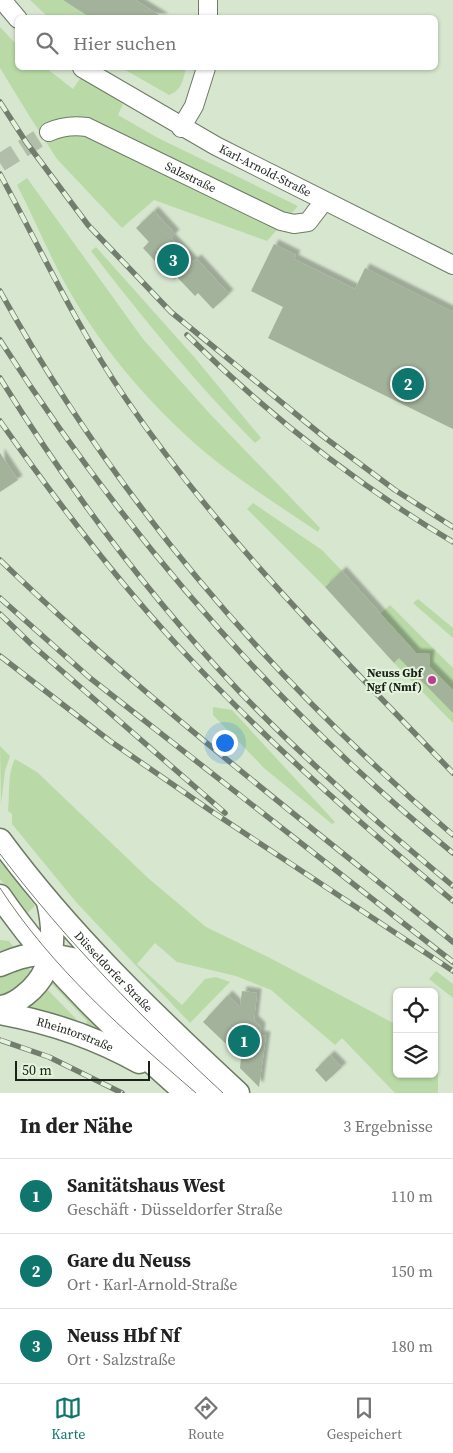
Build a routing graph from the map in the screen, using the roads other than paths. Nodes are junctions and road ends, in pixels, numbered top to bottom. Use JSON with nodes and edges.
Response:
{"nodes":[{"id":1,"x":2,"y":0,"type":"edge"},
{"id":2,"x":208,"y":0,"type":"edge"},
{"id":3,"x":15,"y":15,"type":"edge"},
{"id":4,"x":208,"y":15,"type":"edge"},
{"id":5,"x":85,"y":70,"type":"edge"},
{"id":6,"x":205,"y":70,"type":"edge"},
{"id":7,"x":181,"y":128,"type":"junction"},
{"id":8,"x":49,"y":132,"type":"tunnel mouth"},
{"id":9,"x":324,"y":201,"type":"junction"},
{"id":10,"x":453,"y":265,"type":"edge"},
{"id":11,"x":0,"y":840,"type":"edge"},
{"id":12,"x":0,"y":896,"type":"edge"},
{"id":13,"x":48,"y":902,"type":"junction"},
{"id":14,"x":48,"y":956,"type":"junction"},
{"id":15,"x":0,"y":965,"type":"edge"},
{"id":16,"x":0,"y":1007,"type":"edge"},
{"id":17,"x":0,"y":1013,"type":"edge"},
{"id":18,"x":179,"y":1087,"type":"edge"},
{"id":19,"x":211,"y":1093,"type":"edge"},
{"id":20,"x":238,"y":1093,"type":"edge"}],
"edges":[{"from":1,"to":3,"type":"street"},
{"from":2,"to":4,"type":"street"},
{"from":5,"to":7,"type":"street","name":"Karl-Arnold-Straße"},
{"from":6,"to":7,"type":"street"},
{"from":7,"to":9,"type":"street","name":"Karl-Arnold-Straße"},
{"from":8,"to":9,"type":"street","name":"Salzstraße"},
{"from":9,"to":10,"type":"street","name":"Karl-Arnold-Straße"},
{"from":11,"to":13,"type":"main road","name":"Düsseldorfer Straße"},
{"from":12,"to":14,"type":"main road"},
{"from":13,"to":14,"type":"main road"},
{"from":13,"to":20,"type":"main road","name":"Düsseldorfer Straße"},
{"from":14,"to":15,"type":"main road","name":"Düsseldorfer Straße"},
{"from":14,"to":16,"type":"main road"},
{"from":14,"to":18,"type":"main road"},
{"from":14,"to":19,"type":"main road","name":"Düsseldorfer Straße"},
{"from":17,"to":18,"type":"main road","name":"Rheintorstraße"}]}
